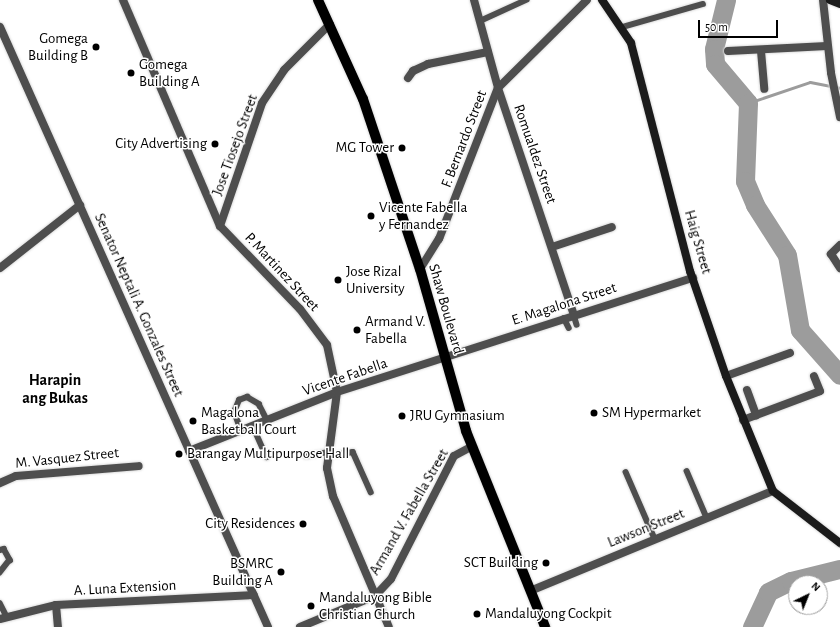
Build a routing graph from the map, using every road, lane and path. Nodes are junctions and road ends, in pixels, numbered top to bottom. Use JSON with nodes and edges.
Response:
{"nodes":[{"id":1,"x":123,"y":0,"type":"edge"},
{"id":2,"x":318,"y":0,"type":"edge"},
{"id":3,"x":474,"y":0,"type":"edge"},
{"id":4,"x":526,"y":0,"type":"edge"},
{"id":5,"x":587,"y":0,"type":"edge"},
{"id":6,"x":602,"y":0,"type":"edge"},
{"id":7,"x":823,"y":0,"type":"edge"},
{"id":8,"x":830,"y":0,"type":"edge"},
{"id":9,"x":703,"y":4,"type":"dead end"},
{"id":10,"x":840,"y":4,"type":"edge"},
{"id":11,"x":480,"y":21,"type":"junction"},
{"id":12,"x":330,"y":24,"type":"junction"},
{"id":13,"x":0,"y":27,"type":"edge"},
{"id":14,"x":623,"y":27,"type":"junction"},
{"id":15,"x":827,"y":46,"type":"junction"},
{"id":16,"x":761,"y":50,"type":"junction"},
{"id":17,"x":728,"y":51,"type":"dead end"},
{"id":18,"x":488,"y":52,"type":"junction"},
{"id":19,"x":408,"y":78,"type":"dead end"},
{"id":20,"x":498,"y":88,"type":"junction"},
{"id":21,"x":764,"y":88,"type":"dead end"},
{"id":22,"x":840,"y":117,"type":"edge"},
{"id":23,"x":80,"y":205,"type":"junction"},
{"id":24,"x":220,"y":226,"type":"junction"},
{"id":25,"x":612,"y":227,"type":"dead end"},
{"id":26,"x":840,"y":245,"type":"edge"},
{"id":27,"x":552,"y":247,"type":"junction"},
{"id":28,"x":0,"y":268,"type":"edge"},
{"id":29,"x":840,"y":268,"type":"edge"},
{"id":30,"x":420,"y":269,"type":"junction"},
{"id":31,"x":693,"y":278,"type":"junction"},
{"id":32,"x":574,"y":315,"type":"junction"},
{"id":33,"x":564,"y":318,"type":"junction"},
{"id":34,"x":577,"y":325,"type":"dead end"},
{"id":35,"x":569,"y":328,"type":"dead end"},
{"id":36,"x":790,"y":353,"type":"dead end"},
{"id":37,"x":444,"y":358,"type":"junction"},
{"id":38,"x":726,"y":376,"type":"junction"},
{"id":39,"x":814,"y":376,"type":"dead end"},
{"id":40,"x":746,"y":390,"type":"dead end"},
{"id":41,"x":337,"y":392,"type":"junction"},
{"id":42,"x":756,"y":415,"type":"junction"},
{"id":43,"x":268,"y":420,"type":"junction"},
{"id":44,"x":743,"y":420,"type":"junction"},
{"id":45,"x":252,"y":426,"type":"junction"},
{"id":46,"x":241,"y":431,"type":"junction"},
{"id":47,"x":472,"y":447,"type":"junction"},
{"id":48,"x":189,"y":452,"type":"junction"},
{"id":49,"x":329,"y":454,"type":"junction"},
{"id":50,"x":306,"y":456,"type":"dead end"},
{"id":51,"x":267,"y":457,"type":"dead end"},
{"id":52,"x":139,"y":466,"type":"dead end"},
{"id":53,"x":688,"y":471,"type":"dead end"},
{"id":54,"x":626,"y":472,"type":"dead end"},
{"id":55,"x":0,"y":483,"type":"edge"},
{"id":56,"x":773,"y":491,"type":"junction"},
{"id":57,"x":371,"y":492,"type":"dead end"},
{"id":58,"x":706,"y":518,"type":"junction"},
{"id":59,"x":655,"y":539,"type":"junction"},
{"id":60,"x":840,"y":543,"type":"edge"},
{"id":61,"x":0,"y":550,"type":"edge"},
{"id":62,"x":0,"y":574,"type":"edge"},
{"id":63,"x":530,"y":591,"type":"junction"},
{"id":64,"x":254,"y":595,"type":"junction"},
{"id":65,"x":375,"y":596,"type":"junction"},
{"id":66,"x":0,"y":603,"type":"edge"},
{"id":67,"x":56,"y":605,"type":"junction"},
{"id":68,"x":3,"y":618,"type":"edge"},
{"id":69,"x":58,"y":627,"type":"edge"},
{"id":70,"x":268,"y":627,"type":"edge"},
{"id":71,"x":300,"y":627,"type":"edge"},
{"id":72,"x":389,"y":627,"type":"edge"},
{"id":73,"x":545,"y":627,"type":"edge"}],
"edges":[{"from":1,"to":24,"type":"street","name":"P. Martinez Street"},
{"from":2,"to":12,"type":"main road","name":"Shaw Boulevard"},
{"from":3,"to":11,"type":"street","name":"Romualdez Street"},
{"from":4,"to":11,"type":"lane"},
{"from":5,"to":20,"type":"street","name":"F. Bernardo Street"},
{"from":6,"to":14,"type":"main road","name":"Haig Street"},
{"from":7,"to":15,"type":"street"},
{"from":8,"to":10,"type":"main road"},
{"from":9,"to":14,"type":"lane"},
{"from":11,"to":18,"type":"street","name":"Romualdez Street"},
{"from":12,"to":24,"type":"street","name":"Jose Tiosejo Street"},
{"from":12,"to":30,"type":"main road","name":"Shaw Boulevard"},
{"from":13,"to":23,"type":"street","name":"Senator Neptali A. Gonzales Street"},
{"from":14,"to":31,"type":"main road","name":"Haig Street"},
{"from":15,"to":16,"type":"street"},
{"from":15,"to":22,"type":"street"},
{"from":16,"to":17,"type":"street"},
{"from":16,"to":21,"type":"street"},
{"from":18,"to":19,"type":"street"},
{"from":18,"to":20,"type":"street","name":"Romualdez Street"},
{"from":20,"to":27,"type":"street","name":"Romualdez Street"},
{"from":20,"to":30,"type":"street","name":"F. Bernardo Street"},
{"from":23,"to":28,"type":"street"},
{"from":23,"to":48,"type":"street","name":"Senator Neptali A. Gonzales Street"},
{"from":24,"to":41,"type":"street","name":"P. Martinez Street"},
{"from":25,"to":27,"type":"street"},
{"from":26,"to":29,"type":"street"},
{"from":27,"to":32,"type":"street","name":"Romualdez Street"},
{"from":30,"to":37,"type":"main road","name":"Shaw Boulevard"},
{"from":31,"to":32,"type":"street","name":"E. Magalona Street"},
{"from":31,"to":38,"type":"main road","name":"Haig Street"},
{"from":32,"to":33,"type":"street","name":"E. Magalona Street"},
{"from":32,"to":34,"type":"lane"},
{"from":33,"to":35,"type":"lane"},
{"from":33,"to":37,"type":"street","name":"E. Magalona Street"},
{"from":36,"to":38,"type":"street"},
{"from":37,"to":41,"type":"street","name":"Vicente Fabella"},
{"from":37,"to":47,"type":"main road","name":"Shaw Boulevard"},
{"from":38,"to":44,"type":"main road","name":"Haig Street"},
{"from":39,"to":42,"type":"street"},
{"from":40,"to":42,"type":"street"},
{"from":41,"to":43,"type":"street","name":"Vicente Fabella"},
{"from":41,"to":49,"type":"street","name":"P. Martinez Street"},
{"from":42,"to":44,"type":"street"},
{"from":43,"to":45,"type":"street","name":"Vicente Fabella"},
{"from":43,"to":46,"type":"lane"},
{"from":44,"to":56,"type":"main road","name":"Haig Street"},
{"from":45,"to":46,"type":"street","name":"Vicente Fabella"},
{"from":45,"to":51,"type":"lane"},
{"from":46,"to":48,"type":"street","name":"Vicente Fabella"},
{"from":47,"to":63,"type":"main road","name":"Shaw Boulevard"},
{"from":47,"to":65,"type":"street","name":"Armand V. Fabella Street"},
{"from":48,"to":64,"type":"street","name":"Senator Neptali A. Gonzales Street"},
{"from":49,"to":50,"type":"lane"},
{"from":49,"to":57,"type":"lane"},
{"from":49,"to":65,"type":"street","name":"P. Martinez Street"},
{"from":52,"to":55,"type":"street","name":"M. Vasquez Street"},
{"from":53,"to":58,"type":"lane"},
{"from":54,"to":59,"type":"lane"},
{"from":56,"to":58,"type":"street","name":"Lawson Street"},
{"from":56,"to":60,"type":"main road"},
{"from":58,"to":59,"type":"street","name":"Lawson Street"},
{"from":59,"to":63,"type":"street","name":"Lawson Street"},
{"from":61,"to":62,"type":"lane"},
{"from":63,"to":73,"type":"main road","name":"Shaw Boulevard"},
{"from":64,"to":67,"type":"street","name":"A. Luna Extension"},
{"from":64,"to":70,"type":"street","name":"Senator Neptali A. Gonzales Street"},
{"from":65,"to":71,"type":"street"},
{"from":65,"to":72,"type":"street","name":"P. Martinez Street"},
{"from":66,"to":68,"type":"lane"},
{"from":67,"to":68,"type":"street","name":"A. Luna Extension"},
{"from":67,"to":69,"type":"street"}]}
